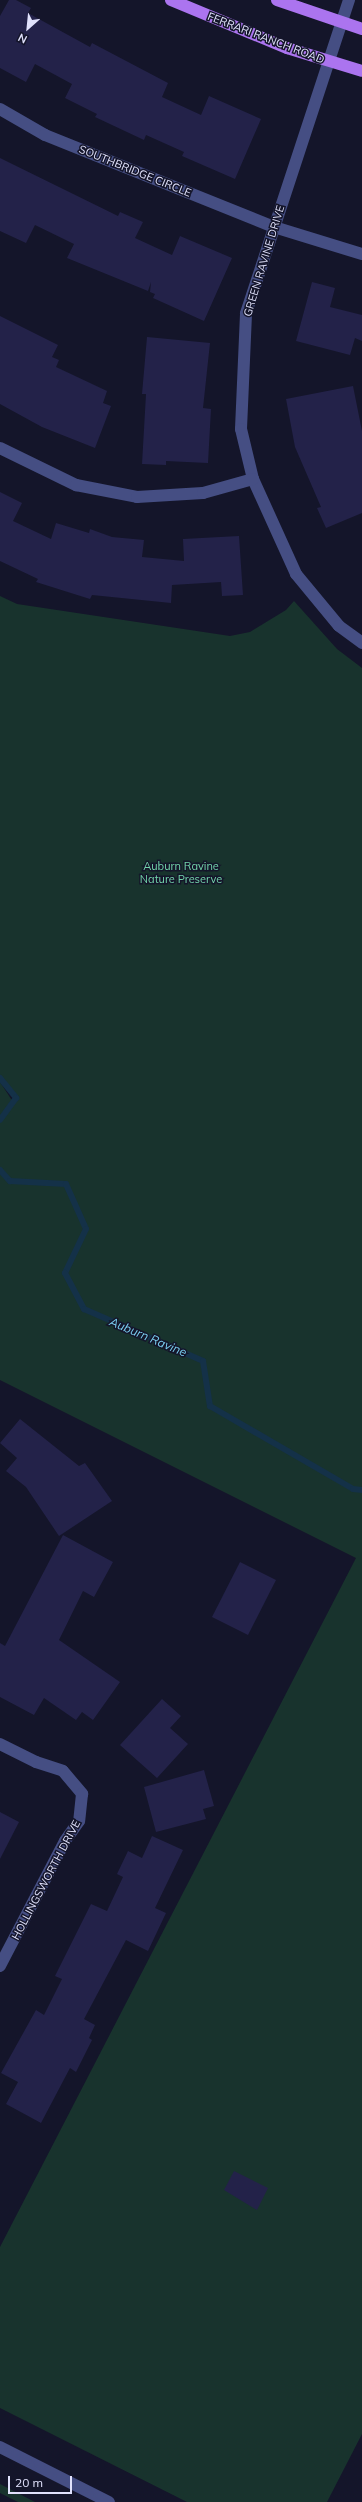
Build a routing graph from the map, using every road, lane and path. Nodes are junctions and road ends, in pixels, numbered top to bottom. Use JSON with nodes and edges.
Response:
{"nodes":[{"id":1,"x":171,"y":0,"type":"edge"},
{"id":2,"x":277,"y":0,"type":"edge"},
{"id":3,"x":349,"y":0,"type":"edge"},
{"id":4,"x":342,"y":23,"type":"junction"},
{"id":5,"x":362,"y":29,"type":"edge"},
{"id":6,"x":329,"y":62,"type":"junction"},
{"id":7,"x":362,"y":71,"type":"edge"},
{"id":8,"x":0,"y":109,"type":"edge"},
{"id":9,"x":274,"y":227,"type":"junction"},
{"id":10,"x":362,"y":254,"type":"edge"},
{"id":11,"x":0,"y":448,"type":"edge"},
{"id":12,"x":253,"y":479,"type":"junction"},
{"id":13,"x":362,"y":642,"type":"edge"},
{"id":14,"x":0,"y":1744,"type":"edge"},
{"id":15,"x":0,"y":1966,"type":"edge"},
{"id":16,"x":0,"y":2447,"type":"edge"},
{"id":17,"x":109,"y":2502,"type":"edge"}],
"edges":[{"from":1,"to":6,"type":"main road","name":"FERRARI RANCH ROAD"},
{"from":2,"to":4,"type":"main road"},
{"from":3,"to":4,"type":"street","name":"GREEN RAVINE DRIVE"},
{"from":4,"to":5,"type":"main road"},
{"from":4,"to":6,"type":"street","name":"GREEN RAVINE DRIVE"},
{"from":6,"to":7,"type":"main road","name":"FERRARI RANCH ROAD"},
{"from":6,"to":9,"type":"street","name":"GREEN RAVINE DRIVE"},
{"from":8,"to":9,"type":"street","name":"SOUTHBRIDGE CIRCLE"},
{"from":9,"to":10,"type":"street","name":"SOUTHBRIDGE CIRCLE"},
{"from":9,"to":12,"type":"street","name":"GREEN RAVINE DRIVE"},
{"from":11,"to":12,"type":"street"},
{"from":12,"to":13,"type":"street","name":"GREEN RAVINE DRIVE"},
{"from":14,"to":15,"type":"street","name":"HOLLINGSWORTH DRIVE"},
{"from":16,"to":17,"type":"street"}]}
